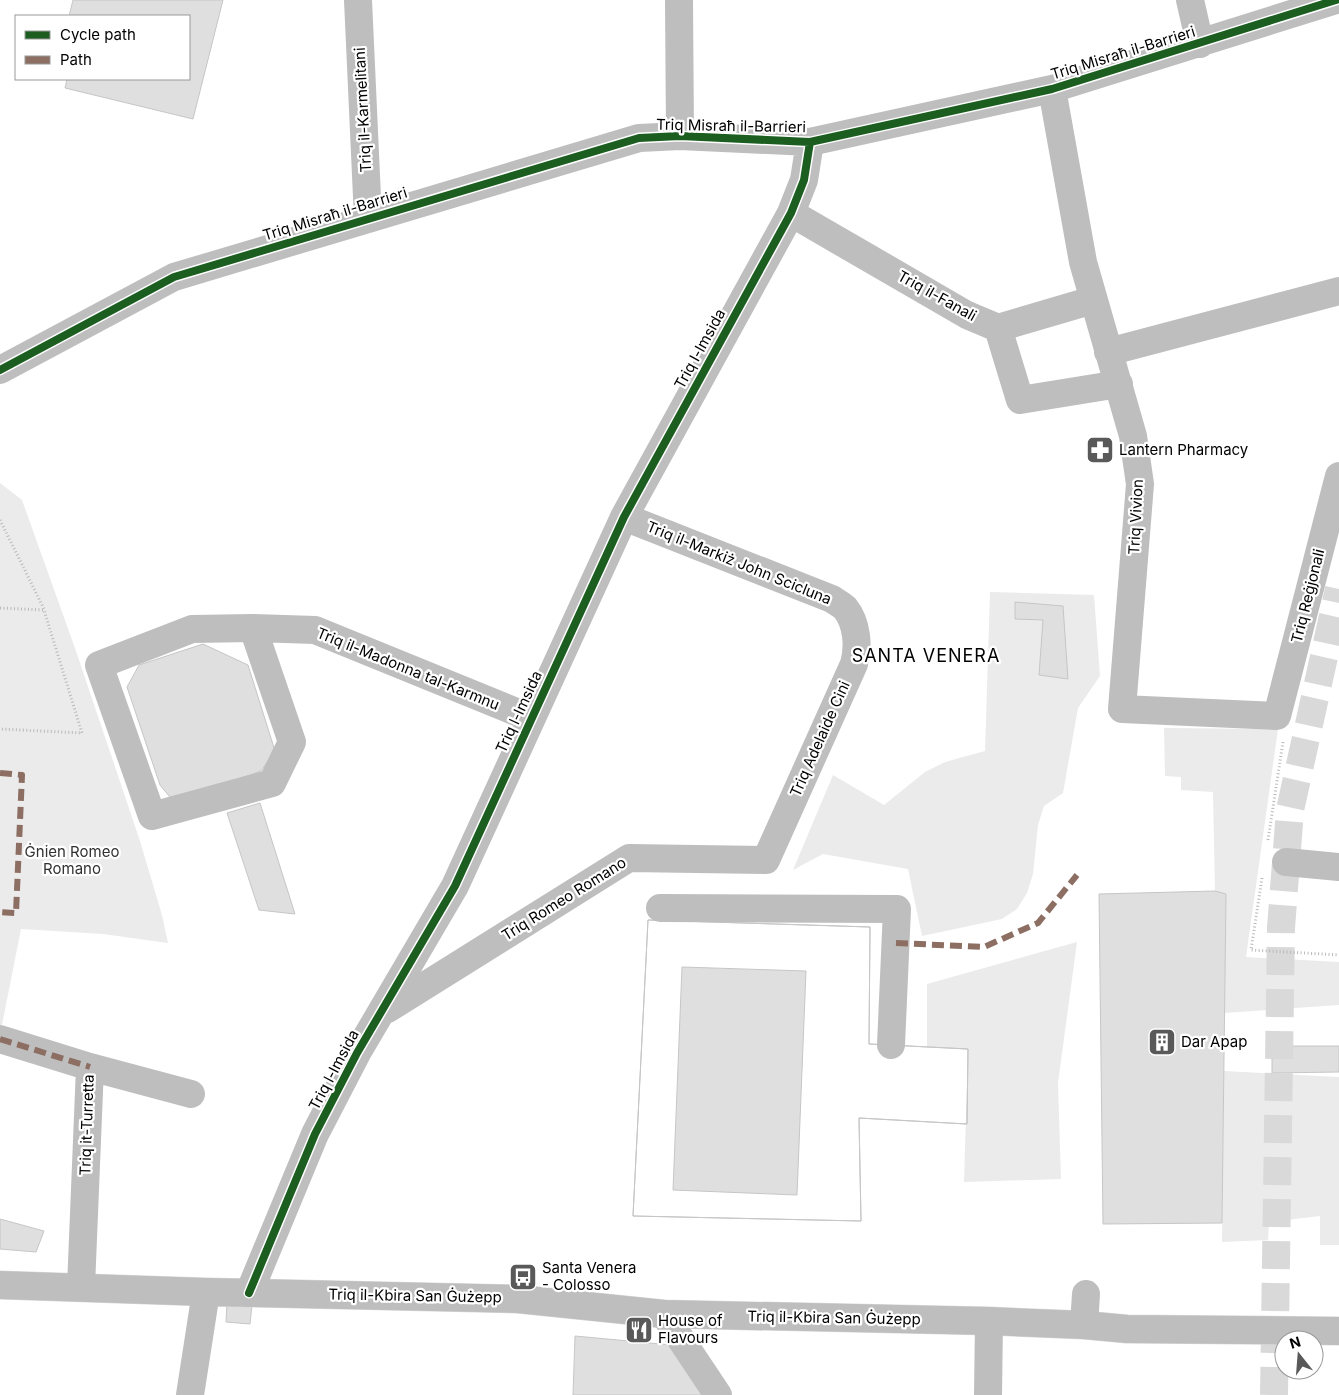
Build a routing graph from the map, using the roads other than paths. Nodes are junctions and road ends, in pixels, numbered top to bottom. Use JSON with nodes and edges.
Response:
{"nodes":[{"id":1,"x":358,"y":0,"type":"edge"},
{"id":2,"x":679,"y":0,"type":"edge"},
{"id":3,"x":1190,"y":0,"type":"edge"},
{"id":4,"x":1336,"y":0,"type":"edge"},
{"id":5,"x":1200,"y":44,"type":"junction"},
{"id":6,"x":1052,"y":89,"type":"junction"},
{"id":7,"x":680,"y":136,"type":"junction"},
{"id":8,"x":810,"y":142,"type":"junction"},
{"id":9,"x":791,"y":213,"type":"junction"},
{"id":10,"x":368,"y":219,"type":"junction"},
{"id":11,"x":1339,"y":291,"type":"edge"},
{"id":12,"x":1093,"y":300,"type":"junction"},
{"id":13,"x":998,"y":328,"type":"junction"},
{"id":14,"x":1108,"y":352,"type":"junction"},
{"id":15,"x":0,"y":370,"type":"edge"},
{"id":16,"x":1119,"y":384,"type":"junction"},
{"id":17,"x":1339,"y":476,"type":"edge"},
{"id":18,"x":624,"y":517,"type":"junction"},
{"id":19,"x":850,"y":616,"type":"joint"},
{"id":20,"x":253,"y":628,"type":"junction"},
{"id":21,"x":1277,"y":716,"type":"joint"},
{"id":22,"x":531,"y":718,"type":"junction"},
{"id":23,"x":766,"y":860,"type":"joint"},
{"id":24,"x":1286,"y":862,"type":"dead end"},
{"id":25,"x":1339,"y":867,"type":"edge"},
{"id":26,"x":660,"y":908,"type":"dead end"},
{"id":27,"x":382,"y":1012,"type":"junction"},
{"id":28,"x":0,"y":1039,"type":"edge"},
{"id":29,"x":892,"y":1045,"type":"dead end"},
{"id":30,"x":90,"y":1067,"type":"junction"},
{"id":31,"x":191,"y":1094,"type":"dead end"},
{"id":32,"x":0,"y":1285,"type":"edge"},
{"id":33,"x":80,"y":1287,"type":"junction"},
{"id":34,"x":206,"y":1292,"type":"junction"},
{"id":35,"x":249,"y":1293,"type":"junction"},
{"id":36,"x":1086,"y":1294,"type":"dead end"},
{"id":37,"x":664,"y":1314,"type":"junction"},
{"id":38,"x":989,"y":1321,"type":"junction"},
{"id":39,"x":1084,"y":1324,"type":"junction"},
{"id":40,"x":1339,"y":1331,"type":"edge"},
{"id":41,"x":190,"y":1395,"type":"edge"},
{"id":42,"x":718,"y":1395,"type":"edge"},
{"id":43,"x":988,"y":1395,"type":"edge"}],
"edges":[{"from":1,"to":10,"type":"street","name":"Triq il-Karmelitani"},
{"from":2,"to":7,"type":"street"},
{"from":3,"to":5,"type":"street"},
{"from":4,"to":5,"type":"street","name":"Triq Misraħ il-Barrieri"},
{"from":5,"to":6,"type":"street","name":"Triq Misraħ il-Barrieri"},
{"from":6,"to":8,"type":"street","name":"Triq Misraħ il-Barrieri"},
{"from":6,"to":12,"type":"street","name":"Triq Vivion"},
{"from":7,"to":8,"type":"street","name":"Triq Misraħ il-Barrieri"},
{"from":7,"to":10,"type":"street","name":"Triq Misraħ il-Barrieri"},
{"from":8,"to":9,"type":"street","name":"Triq l-Imsida"},
{"from":9,"to":13,"type":"street","name":"Triq il-Fanali"},
{"from":9,"to":18,"type":"street","name":"Triq l-Imsida"},
{"from":10,"to":15,"type":"street","name":"Triq Misraħ il-Barrieri"},
{"from":11,"to":14,"type":"street"},
{"from":12,"to":13,"type":"street"},
{"from":12,"to":14,"type":"street","name":"Triq Vivion"},
{"from":13,"to":16,"type":"street"},
{"from":14,"to":16,"type":"street","name":"Triq Vivion"},
{"from":16,"to":21,"type":"street","name":"Triq Vivion"},
{"from":17,"to":21,"type":"street","name":"Triq Reġjonali"},
{"from":18,"to":19,"type":"street","name":"Triq il-Markiż John Scicluna"},
{"from":18,"to":22,"type":"street","name":"Triq l-Imsida"},
{"from":19,"to":23,"type":"street","name":"Triq Adelaide Cini"},
{"from":20,"to":20,"type":"street","name":"Triq il-Madonna tal-Karmnu"},
{"from":20,"to":22,"type":"street","name":"Triq il-Madonna tal-Karmnu"},
{"from":22,"to":27,"type":"street","name":"Triq l-Imsida"},
{"from":23,"to":27,"type":"street","name":"Triq Romeo Romano"},
{"from":24,"to":25,"type":"street"},
{"from":26,"to":29,"type":"street"},
{"from":27,"to":35,"type":"street","name":"Triq l-Imsida"},
{"from":28,"to":30,"type":"street"},
{"from":30,"to":31,"type":"street","name":"Triq it-Turretta"},
{"from":30,"to":33,"type":"street","name":"Triq it-Turretta"},
{"from":32,"to":33,"type":"street","name":"Triq il-Kbira San Ġużepp"},
{"from":33,"to":34,"type":"street","name":"Triq il-Kbira San Ġużepp"},
{"from":34,"to":35,"type":"street","name":"Triq il-Kbira San Ġużepp"},
{"from":34,"to":41,"type":"street"},
{"from":35,"to":37,"type":"street","name":"Triq il-Kbira San Ġużepp"},
{"from":36,"to":39,"type":"street"},
{"from":37,"to":38,"type":"street","name":"Triq il-Kbira San Ġużepp"},
{"from":37,"to":42,"type":"street"},
{"from":38,"to":39,"type":"street","name":"Triq il-Kbira San Ġużepp"},
{"from":38,"to":43,"type":"street"},
{"from":39,"to":40,"type":"street","name":"Triq il-Kbira San Ġużepp"}]}
